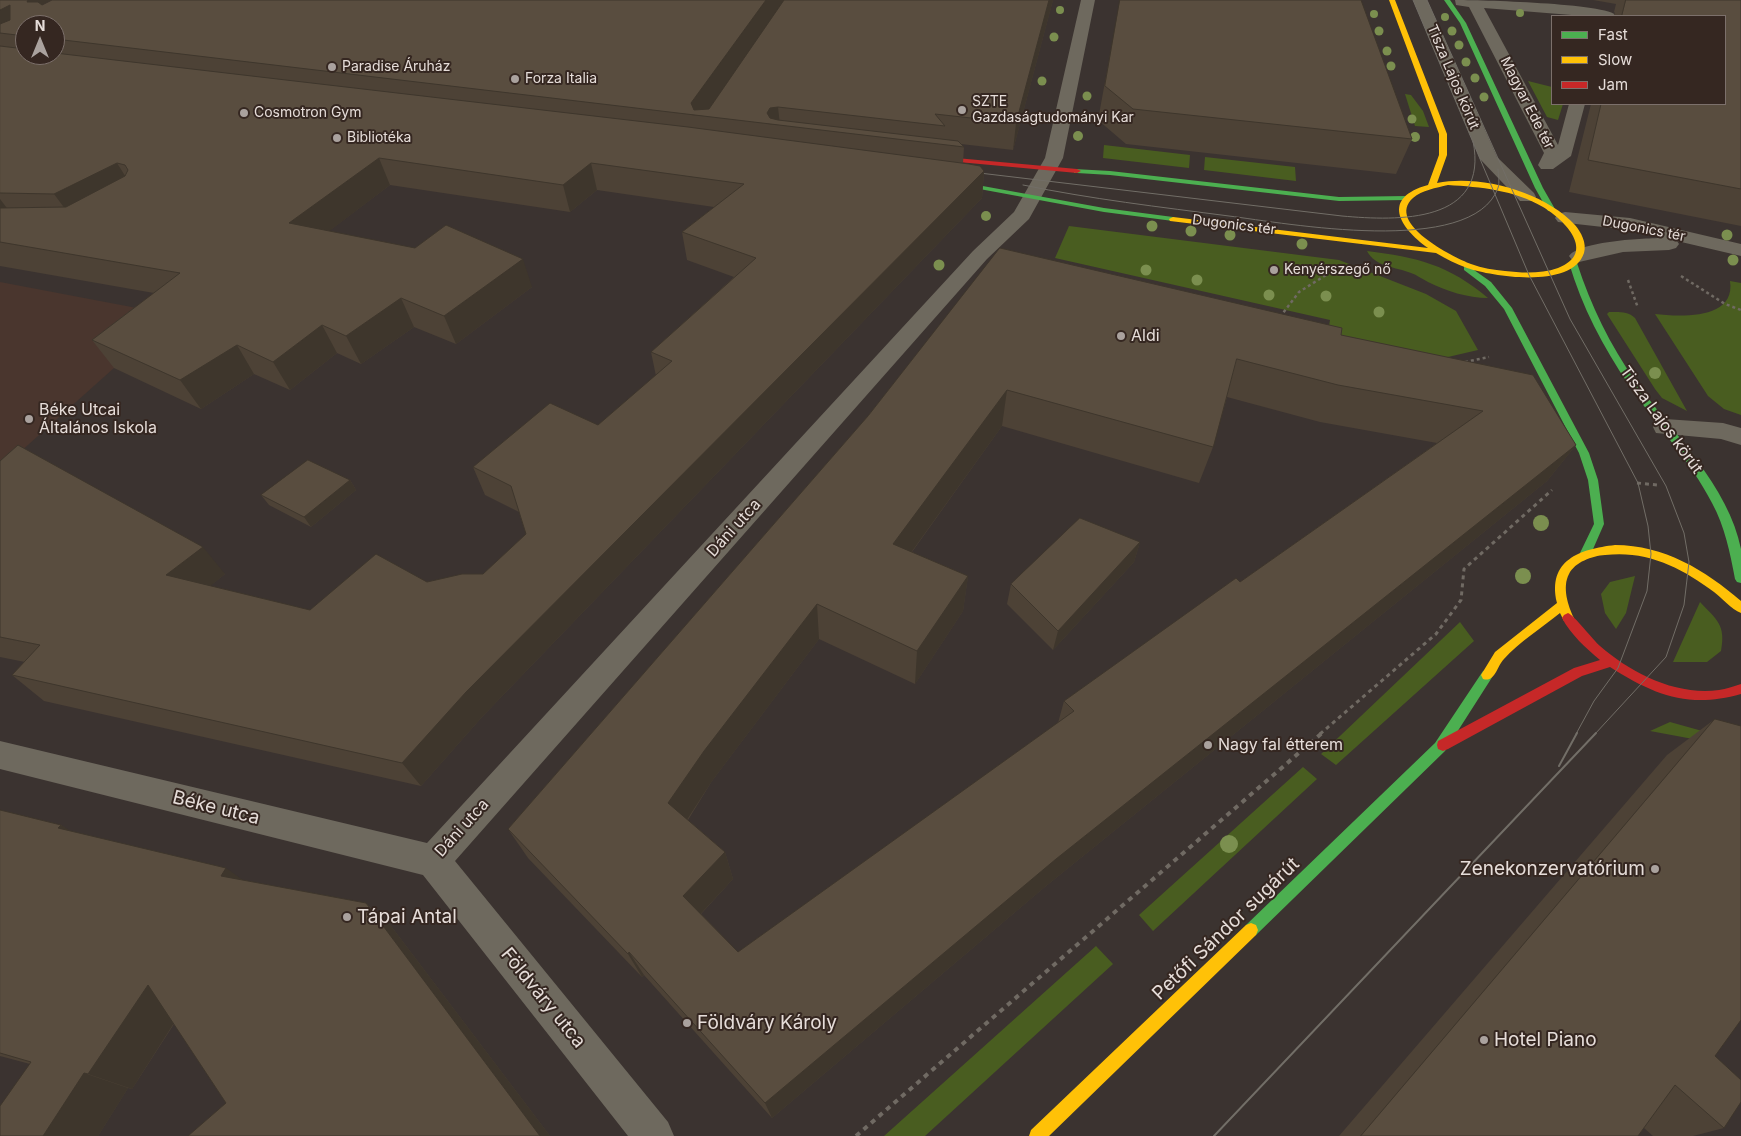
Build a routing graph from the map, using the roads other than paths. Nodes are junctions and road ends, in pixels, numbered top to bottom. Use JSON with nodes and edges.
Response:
{"nodes":[{"id":1,"x":1088,"y":0,"type":"edge"},
{"id":2,"x":1392,"y":0,"type":"edge"},
{"id":3,"x":1420,"y":0,"type":"edge"},
{"id":4,"x":1461,"y":2,"type":"edge"},
{"id":5,"x":1581,"y":9,"type":"edge"},
{"id":6,"x":1606,"y":15,"type":"edge"},
{"id":7,"x":1577,"y":105,"type":"edge"},
{"id":8,"x":913,"y":156,"type":"edge"},
{"id":9,"x":1048,"y":170,"type":"junction"},
{"id":10,"x":938,"y":180,"type":"edge"},
{"id":11,"x":1432,"y":186,"type":"junction"},
{"id":12,"x":1035,"y":196,"type":"junction"},
{"id":13,"x":1527,"y":197,"type":"junction"},
{"id":14,"x":1407,"y":198,"type":"junction"},
{"id":15,"x":1558,"y":213,"type":"junction"},
{"id":16,"x":1732,"y":248,"type":"edge"},
{"id":17,"x":1434,"y":251,"type":"junction"},
{"id":18,"x":1576,"y":260,"type":"junction"},
{"id":19,"x":1462,"y":264,"type":"junction"},
{"id":20,"x":1664,"y":427,"type":"junction"},
{"id":21,"x":1741,"y":437,"type":"edge"},
{"id":22,"x":1586,"y":553,"type":"junction"},
{"id":23,"x":1741,"y":579,"type":"edge"},
{"id":24,"x":1562,"y":605,"type":"junction"},
{"id":25,"x":1741,"y":608,"type":"edge"},
{"id":26,"x":1610,"y":662,"type":"junction"},
{"id":27,"x":1739,"y":692,"type":"edge"},
{"id":28,"x":1440,"y":746,"type":"junction"},
{"id":29,"x":0,"y":756,"type":"edge"},
{"id":30,"x":433,"y":861,"type":"junction"},
{"id":31,"x":654,"y":1136,"type":"edge"},
{"id":32,"x":1037,"y":1136,"type":"edge"}],
"edges":[{"from":1,"to":9,"type":"street"},
{"from":2,"to":11,"type":"street","name":"Tisza Lajos körút"},
{"from":3,"to":13,"type":"street","name":"Tisza Lajos körút"},
{"from":4,"to":5,"type":"street"},
{"from":4,"to":7,"type":"street","name":"Magyar Ede tér"},
{"from":4,"to":15,"type":"street","name":"Tisza Lajos körút"},
{"from":5,"to":6,"type":"street"},
{"from":8,"to":9,"type":"street"},
{"from":9,"to":12,"type":"street","name":"Dáni utca"},
{"from":9,"to":14,"type":"street"},
{"from":10,"to":12,"type":"street","name":"Dugonics tér"},
{"from":11,"to":13,"type":"street"},
{"from":11,"to":14,"type":"street"},
{"from":12,"to":17,"type":"street","name":"Dugonics tér"},
{"from":12,"to":30,"type":"street","name":"Dáni utca"},
{"from":13,"to":15,"type":"street"},
{"from":14,"to":17,"type":"street"},
{"from":15,"to":16,"type":"street","name":"Dugonics tér"},
{"from":15,"to":18,"type":"street","name":"Tisza Lajos körút"},
{"from":16,"to":18,"type":"street","name":"Dugonics tér"},
{"from":17,"to":19,"type":"street"},
{"from":18,"to":19,"type":"street"},
{"from":18,"to":20,"type":"street","name":"Tisza Lajos körút"},
{"from":19,"to":22,"type":"street"},
{"from":20,"to":21,"type":"street"},
{"from":20,"to":23,"type":"street","name":"Tisza Lajos körút"},
{"from":22,"to":24,"type":"street"},
{"from":22,"to":25,"type":"street"},
{"from":24,"to":26,"type":"street"},
{"from":24,"to":28,"type":"street","name":"Petőfi Sándor sugárút"},
{"from":26,"to":27,"type":"street"},
{"from":26,"to":28,"type":"street","name":"Petőfi Sándor sugárút"},
{"from":28,"to":32,"type":"street","name":"Petőfi Sándor sugárút"},
{"from":29,"to":30,"type":"street","name":"Béke utca"},
{"from":30,"to":31,"type":"street","name":"Földváry utca"}]}
